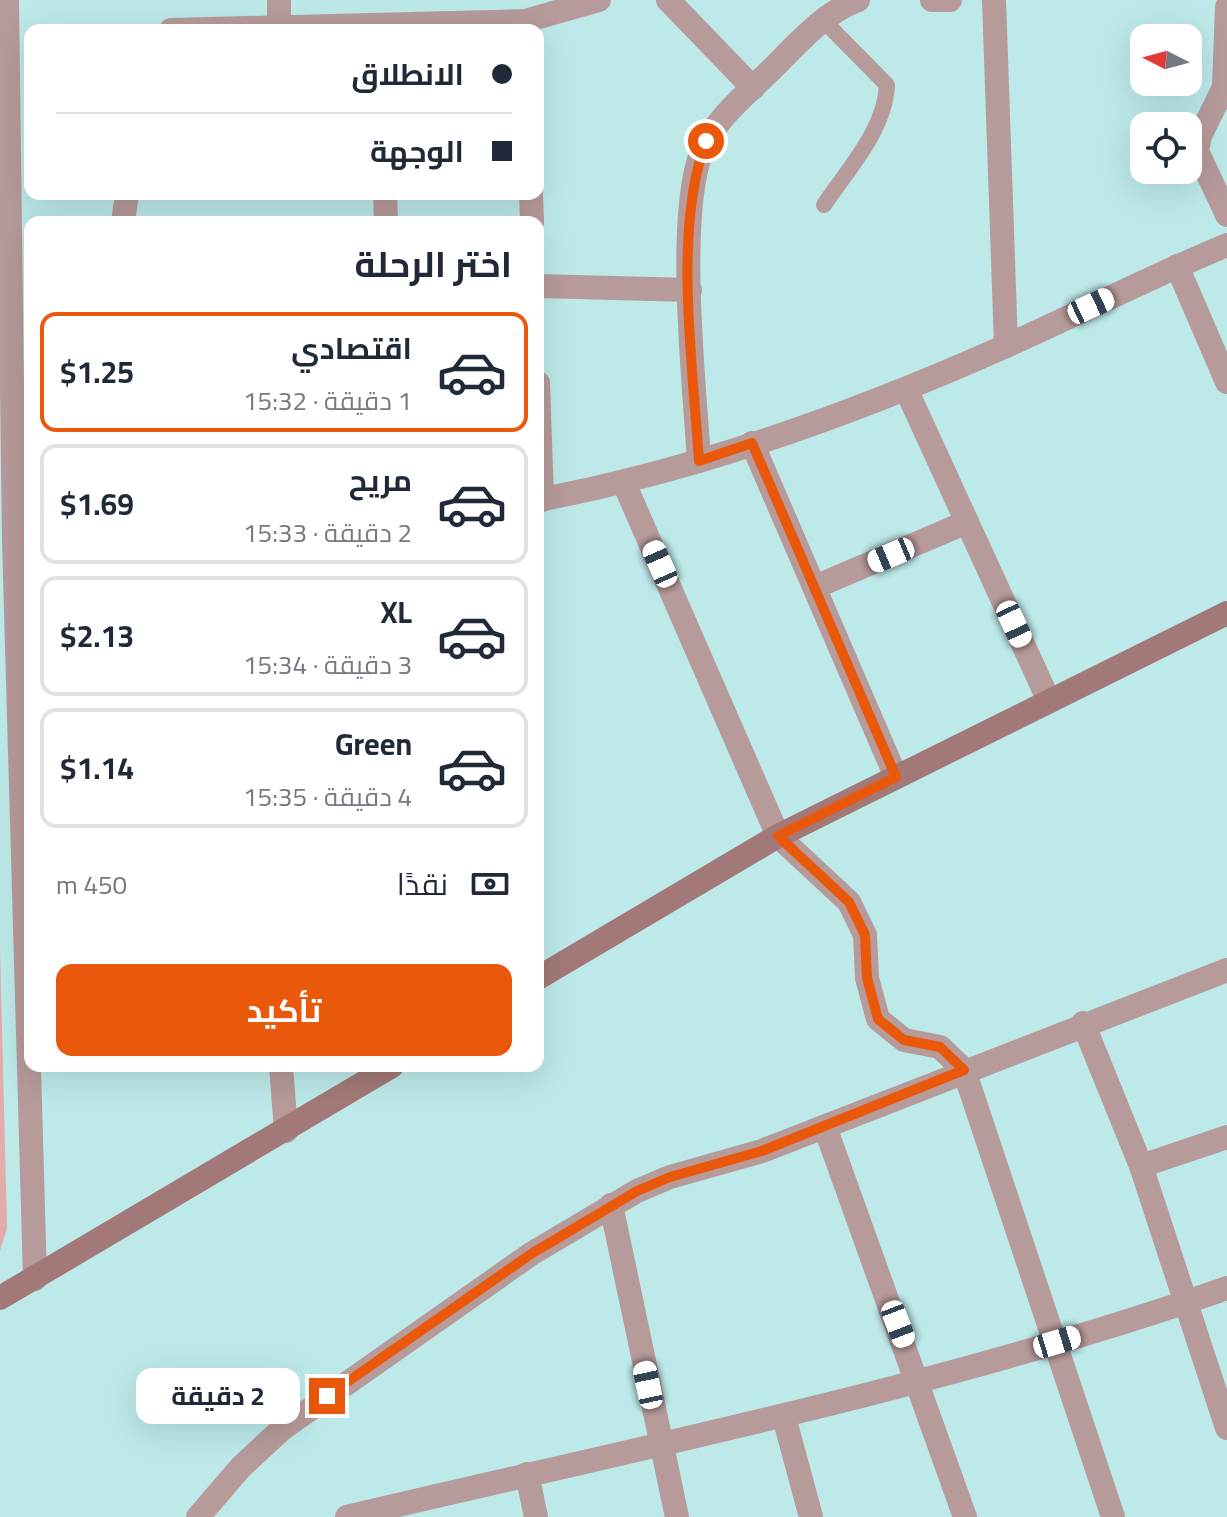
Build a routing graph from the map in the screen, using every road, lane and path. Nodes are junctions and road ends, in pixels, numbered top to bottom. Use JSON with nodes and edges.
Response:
{"nodes":[{"id":1,"x":7,"y":0,"type":"edge"},
{"id":2,"x":279,"y":0,"type":"edge"},
{"id":3,"x":599,"y":0,"type":"edge"},
{"id":4,"x":668,"y":0,"type":"edge"},
{"id":5,"x":858,"y":0,"type":"edge"},
{"id":6,"x":932,"y":0,"type":"edge"},
{"id":7,"x":950,"y":0,"type":"edge"},
{"id":8,"x":994,"y":0,"type":"edge"},
{"id":9,"x":1227,"y":7,"type":"edge"},
{"id":10,"x":525,"y":17,"type":"edge"},
{"id":11,"x":824,"y":21,"type":"junction"},
{"id":12,"x":279,"y":24,"type":"edge"},
{"id":13,"x":368,"y":24,"type":"edge"},
{"id":14,"x":13,"y":35,"type":"edge"},
{"id":15,"x":753,"y":88,"type":"junction"},
{"id":16,"x":824,"y":205,"type":"dead end"},
{"id":17,"x":1227,"y":215,"type":"edge"},
{"id":18,"x":21,"y":236,"type":"edge"},
{"id":19,"x":1227,"y":245,"type":"edge"},
{"id":20,"x":1177,"y":266,"type":"junction"},
{"id":21,"x":544,"y":286,"type":"edge"},
{"id":22,"x":690,"y":290,"type":"junction"},
{"id":23,"x":1006,"y":346,"type":"junction"},
{"id":24,"x":1227,"y":382,"type":"edge"},
{"id":25,"x":21,"y":385,"type":"edge"},
{"id":26,"x":906,"y":389,"type":"junction"},
{"id":27,"x":752,"y":443,"type":"junction"},
{"id":28,"x":699,"y":461,"type":"junction"},
{"id":29,"x":624,"y":483,"type":"junction"},
{"id":30,"x":544,"y":499,"type":"edge"},
{"id":31,"x":967,"y":522,"type":"junction"},
{"id":32,"x":15,"y":541,"type":"edge"},
{"id":33,"x":815,"y":587,"type":"junction"},
{"id":34,"x":1227,"y":613,"type":"edge"},
{"id":35,"x":24,"y":678,"type":"edge"},
{"id":36,"x":1049,"y":701,"type":"junction"},
{"id":37,"x":896,"y":777,"type":"junction"},
{"id":38,"x":778,"y":836,"type":"junction"},
{"id":39,"x":1227,"y":970,"type":"edge"},
{"id":40,"x":544,"y":974,"type":"edge"},
{"id":41,"x":1083,"y":1023,"type":"junction"},
{"id":42,"x":964,"y":1070,"type":"junction"},
{"id":43,"x":31,"y":1072,"type":"edge"},
{"id":44,"x":281,"y":1072,"type":"edge"},
{"id":45,"x":382,"y":1072,"type":"edge"},
{"id":46,"x":825,"y":1127,"type":"junction"},
{"id":47,"x":286,"y":1131,"type":"junction"},
{"id":48,"x":1227,"y":1137,"type":"edge"},
{"id":49,"x":1141,"y":1166,"type":"junction"},
{"id":50,"x":611,"y":1205,"type":"junction"},
{"id":51,"x":35,"y":1279,"type":"junction"},
{"id":52,"x":1227,"y":1288,"type":"edge"},
{"id":53,"x":0,"y":1298,"type":"edge"},
{"id":54,"x":1186,"y":1302,"type":"junction"},
{"id":55,"x":1057,"y":1342,"type":"junction"},
{"id":56,"x":919,"y":1380,"type":"junction"},
{"id":57,"x":784,"y":1417,"type":"junction"},
{"id":58,"x":1226,"y":1419,"type":"edge"},
{"id":59,"x":661,"y":1444,"type":"junction"},
{"id":60,"x":527,"y":1474,"type":"junction"},
{"id":61,"x":374,"y":1514,"type":"edge"},
{"id":62,"x":198,"y":1517,"type":"edge"},
{"id":63,"x":347,"y":1517,"type":"edge"},
{"id":64,"x":536,"y":1517,"type":"edge"},
{"id":65,"x":677,"y":1517,"type":"edge"},
{"id":66,"x":811,"y":1517,"type":"edge"},
{"id":67,"x":965,"y":1517,"type":"edge"},
{"id":68,"x":1113,"y":1517,"type":"edge"}],
"edges":[{"from":1,"to":14,"type":"street"},
{"from":2,"to":12,"type":"street"},
{"from":3,"to":10,"type":"street"},
{"from":4,"to":15,"type":"street"},
{"from":5,"to":11,"type":"street"},
{"from":6,"to":7,"type":"street"},
{"from":8,"to":23,"type":"street"},
{"from":9,"to":17,"type":"street"},
{"from":10,"to":13,"type":"street"},
{"from":11,"to":15,"type":"street"},
{"from":11,"to":16,"type":"lane"},
{"from":14,"to":18,"type":"street"},
{"from":15,"to":22,"type":"street"},
{"from":18,"to":25,"type":"street"},
{"from":19,"to":20,"type":"street"},
{"from":20,"to":23,"type":"street"},
{"from":20,"to":24,"type":"street"},
{"from":21,"to":22,"type":"street"},
{"from":22,"to":28,"type":"street"},
{"from":23,"to":26,"type":"street"},
{"from":25,"to":32,"type":"street"},
{"from":26,"to":27,"type":"street"},
{"from":26,"to":31,"type":"street"},
{"from":27,"to":28,"type":"street"},
{"from":27,"to":33,"type":"street"},
{"from":28,"to":29,"type":"street"},
{"from":29,"to":30,"type":"street"},
{"from":29,"to":38,"type":"street"},
{"from":31,"to":33,"type":"street"},
{"from":31,"to":36,"type":"street"},
{"from":32,"to":35,"type":"street"},
{"from":33,"to":37,"type":"street"},
{"from":34,"to":36,"type":"main road"},
{"from":36,"to":37,"type":"main road"},
{"from":37,"to":38,"type":"main road"},
{"from":38,"to":40,"type":"main road"},
{"from":38,"to":42,"type":"street"},
{"from":39,"to":41,"type":"street"},
{"from":41,"to":42,"type":"street"},
{"from":41,"to":49,"type":"street"},
{"from":42,"to":46,"type":"street"},
{"from":42,"to":55,"type":"street"},
{"from":43,"to":51,"type":"street"},
{"from":44,"to":47,"type":"street"},
{"from":45,"to":47,"type":"main road"},
{"from":46,"to":50,"type":"street"},
{"from":46,"to":56,"type":"street"},
{"from":47,"to":51,"type":"main road"},
{"from":48,"to":49,"type":"street"},
{"from":49,"to":54,"type":"street"},
{"from":50,"to":59,"type":"street"},
{"from":50,"to":62,"type":"street"},
{"from":51,"to":53,"type":"main road"},
{"from":52,"to":54,"type":"street"},
{"from":54,"to":55,"type":"street"},
{"from":54,"to":58,"type":"street"},
{"from":55,"to":56,"type":"street"},
{"from":55,"to":68,"type":"street"},
{"from":56,"to":57,"type":"street"},
{"from":56,"to":67,"type":"street"},
{"from":57,"to":59,"type":"street"},
{"from":57,"to":66,"type":"street"},
{"from":59,"to":60,"type":"street"},
{"from":59,"to":65,"type":"street"},
{"from":60,"to":61,"type":"street"},
{"from":60,"to":64,"type":"street"},
{"from":61,"to":63,"type":"street"}]}
